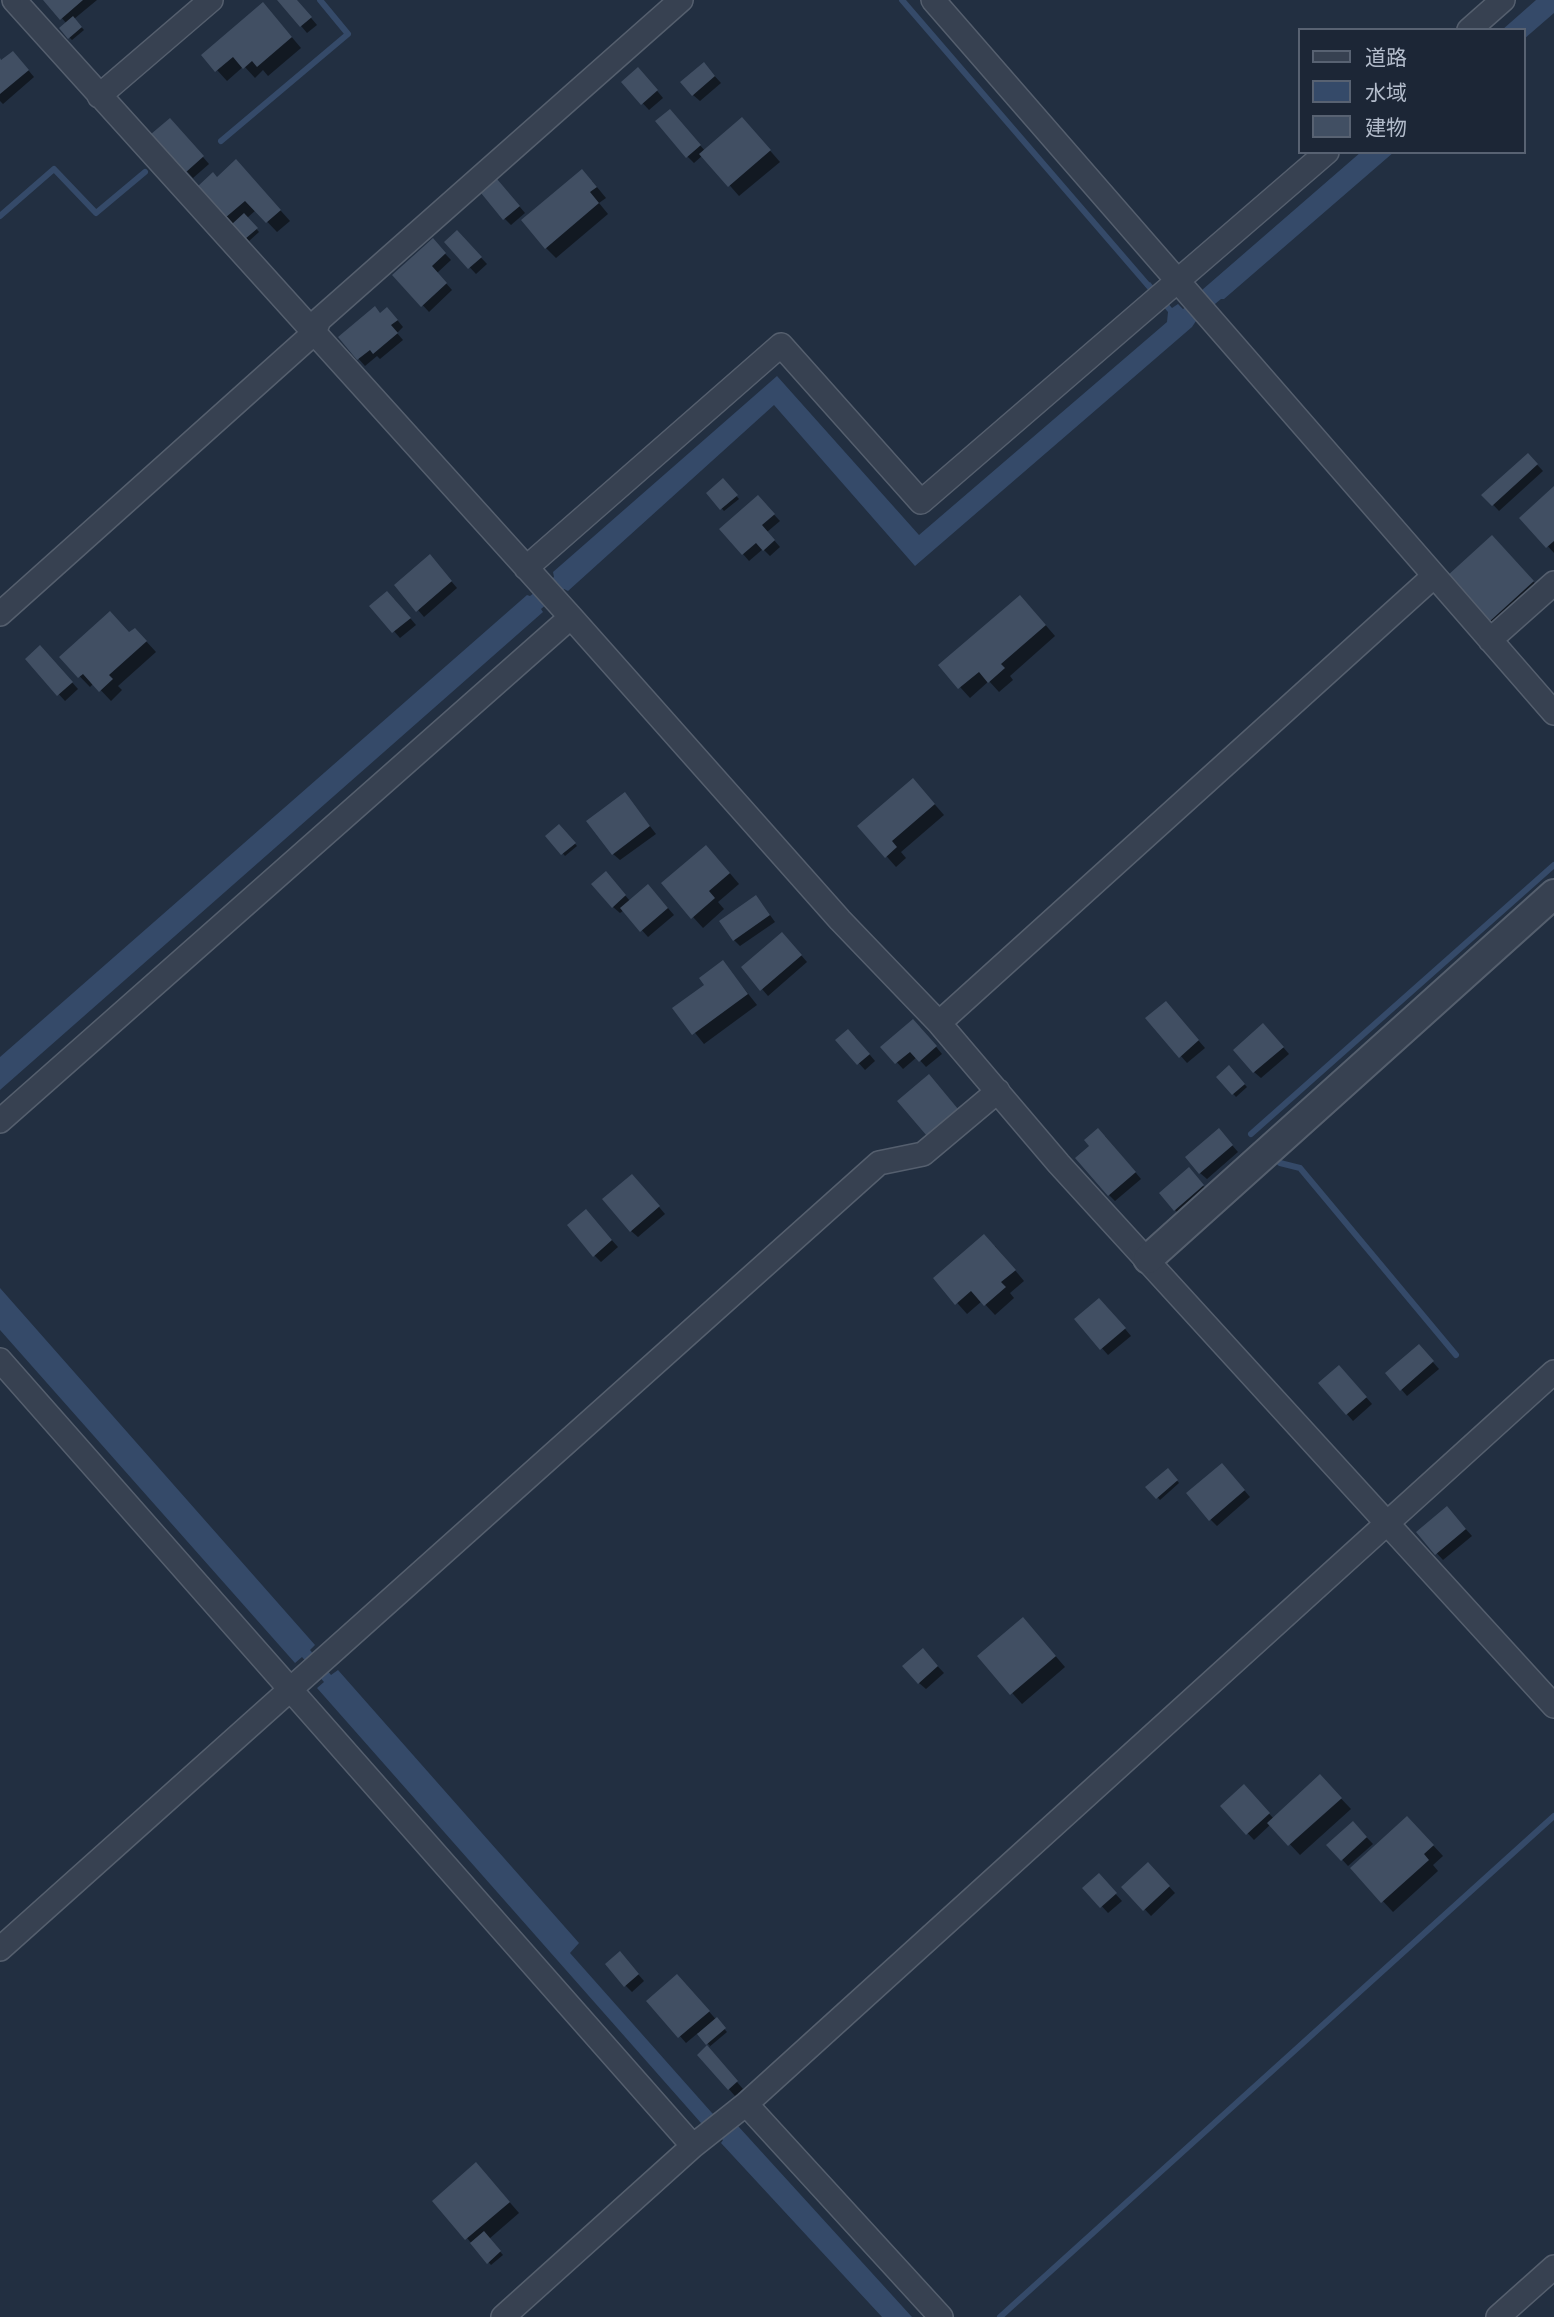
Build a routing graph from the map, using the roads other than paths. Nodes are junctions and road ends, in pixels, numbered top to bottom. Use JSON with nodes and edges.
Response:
{"nodes":[{"id":1,"x":14,"y":0,"type":"edge"},
{"id":2,"x":211,"y":0,"type":"edge"},
{"id":3,"x":681,"y":0,"type":"edge"},
{"id":4,"x":933,"y":0,"type":"edge"},
{"id":5,"x":1503,"y":0,"type":"edge"},
{"id":6,"x":1471,"y":28,"type":"edge"},
{"id":7,"x":99,"y":96,"type":"junction"},
{"id":8,"x":1325,"y":154,"type":"edge"},
{"id":9,"x":1172,"y":292,"type":"junction"},
{"id":10,"x":314,"y":333,"type":"junction"},
{"id":11,"x":533,"y":575,"type":"junction"},
{"id":12,"x":1434,"y":576,"type":"junction"},
{"id":13,"x":1554,"y":583,"type":"edge"},
{"id":14,"x":564,"y":610,"type":"junction"},
{"id":15,"x":0,"y":614,"type":"edge"},
{"id":16,"x":1490,"y":640,"type":"junction"},
{"id":17,"x":1554,"y":713,"type":"edge"},
{"id":18,"x":1554,"y":894,"type":"edge"},
{"id":19,"x":939,"y":1023,"type":"junction"},
{"id":20,"x":998,"y":1091,"type":"junction"},
{"id":21,"x":0,"y":1121,"type":"edge"},
{"id":22,"x":1148,"y":1259,"type":"junction"},
{"id":23,"x":0,"y":1360,"type":"edge"},
{"id":24,"x":1554,"y":1372,"type":"edge"},
{"id":25,"x":1387,"y":1522,"type":"junction"},
{"id":26,"x":291,"y":1689,"type":"junction"},
{"id":27,"x":1554,"y":1706,"type":"edge"},
{"id":28,"x":0,"y":1948,"type":"edge"},
{"id":29,"x":737,"y":2111,"type":"junction"},
{"id":30,"x":701,"y":2140,"type":"junction"},
{"id":31,"x":1554,"y":2267,"type":"edge"},
{"id":32,"x":503,"y":2317,"type":"edge"},
{"id":33,"x":941,"y":2317,"type":"edge"},
{"id":34,"x":1498,"y":2317,"type":"edge"}],
"edges":[{"from":1,"to":7,"type":"street"},
{"from":2,"to":7,"type":"street"},
{"from":3,"to":10,"type":"street"},
{"from":4,"to":9,"type":"street"},
{"from":5,"to":6,"type":"street"},
{"from":7,"to":10,"type":"street"},
{"from":8,"to":9,"type":"street"},
{"from":9,"to":11,"type":"street"},
{"from":9,"to":12,"type":"street"},
{"from":10,"to":11,"type":"street"},
{"from":10,"to":15,"type":"street"},
{"from":11,"to":14,"type":"street"},
{"from":12,"to":16,"type":"street"},
{"from":12,"to":19,"type":"street"},
{"from":13,"to":16,"type":"street"},
{"from":14,"to":19,"type":"street"},
{"from":14,"to":21,"type":"street"},
{"from":16,"to":17,"type":"street"},
{"from":18,"to":22,"type":"street"},
{"from":19,"to":20,"type":"street"},
{"from":20,"to":22,"type":"street"},
{"from":20,"to":26,"type":"street"},
{"from":22,"to":25,"type":"street"},
{"from":23,"to":26,"type":"street"},
{"from":24,"to":25,"type":"street"},
{"from":25,"to":27,"type":"street"},
{"from":25,"to":29,"type":"street"},
{"from":26,"to":28,"type":"street"},
{"from":26,"to":30,"type":"street"},
{"from":29,"to":30,"type":"street"},
{"from":29,"to":33,"type":"street"},
{"from":30,"to":32,"type":"street"},
{"from":31,"to":34,"type":"street"}]}
